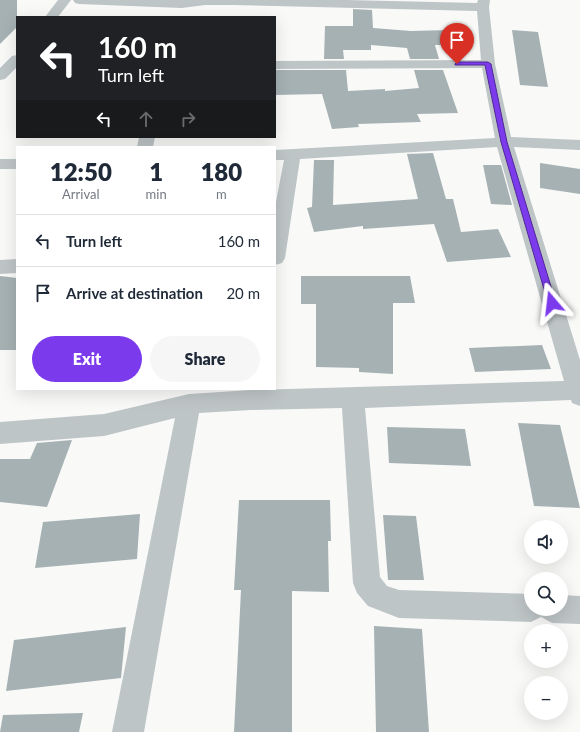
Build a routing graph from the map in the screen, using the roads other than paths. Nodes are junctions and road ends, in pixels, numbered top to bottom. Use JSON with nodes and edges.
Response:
{"nodes":[{"id":1,"x":65,"y":0,"type":"edge"},
{"id":2,"x":79,"y":0,"type":"edge"},
{"id":3,"x":184,"y":2,"type":"edge"},
{"id":4,"x":484,"y":3,"type":"edge"},
{"id":5,"x":52,"y":16,"type":"edge"},
{"id":6,"x":178,"y":16,"type":"edge"},
{"id":7,"x":15,"y":64,"type":"edge"},
{"id":8,"x":488,"y":64,"type":"junction"},
{"id":9,"x":276,"y":65,"type":"edge"},
{"id":10,"x":0,"y":76,"type":"edge"},
{"id":11,"x":504,"y":142,"type":"junction"},
{"id":12,"x":580,"y":145,"type":"edge"},
{"id":13,"x":293,"y":154,"type":"junction"},
{"id":14,"x":276,"y":155,"type":"edge"},
{"id":15,"x":0,"y":164,"type":"edge"},
{"id":16,"x":16,"y":164,"type":"edge"},
{"id":17,"x":276,"y":252,"type":"edge"},
{"id":18,"x":16,"y":266,"type":"edge"},
{"id":19,"x":0,"y":267,"type":"edge"},
{"id":20,"x":579,"y":393,"type":"edge"},
{"id":21,"x":252,"y":394,"type":"edge"},
{"id":22,"x":353,"y":398,"type":"junction"},
{"id":23,"x":189,"y":404,"type":"junction"},
{"id":24,"x":0,"y":433,"type":"edge"},
{"id":25,"x":524,"y":608,"type":"edge"},
{"id":26,"x":568,"y":610,"type":"edge"},
{"id":27,"x":580,"y":610,"type":"edge"},
{"id":28,"x":128,"y":732,"type":"edge"}],
"edges":[{"from":1,"to":5,"type":"street"},
{"from":2,"to":3,"type":"street"},
{"from":3,"to":4,"type":"street"},
{"from":3,"to":6,"type":"street"},
{"from":4,"to":8,"type":"street"},
{"from":7,"to":10,"type":"street"},
{"from":8,"to":9,"type":"street"},
{"from":8,"to":11,"type":"street"},
{"from":11,"to":12,"type":"street"},
{"from":11,"to":13,"type":"street"},
{"from":11,"to":20,"type":"street"},
{"from":13,"to":14,"type":"street"},
{"from":13,"to":17,"type":"street"},
{"from":15,"to":16,"type":"street"},
{"from":18,"to":19,"type":"street"},
{"from":20,"to":22,"type":"street"},
{"from":21,"to":22,"type":"street"},
{"from":21,"to":23,"type":"street"},
{"from":22,"to":25,"type":"street"},
{"from":23,"to":24,"type":"street"},
{"from":23,"to":28,"type":"street"},
{"from":26,"to":27,"type":"street"}]}
